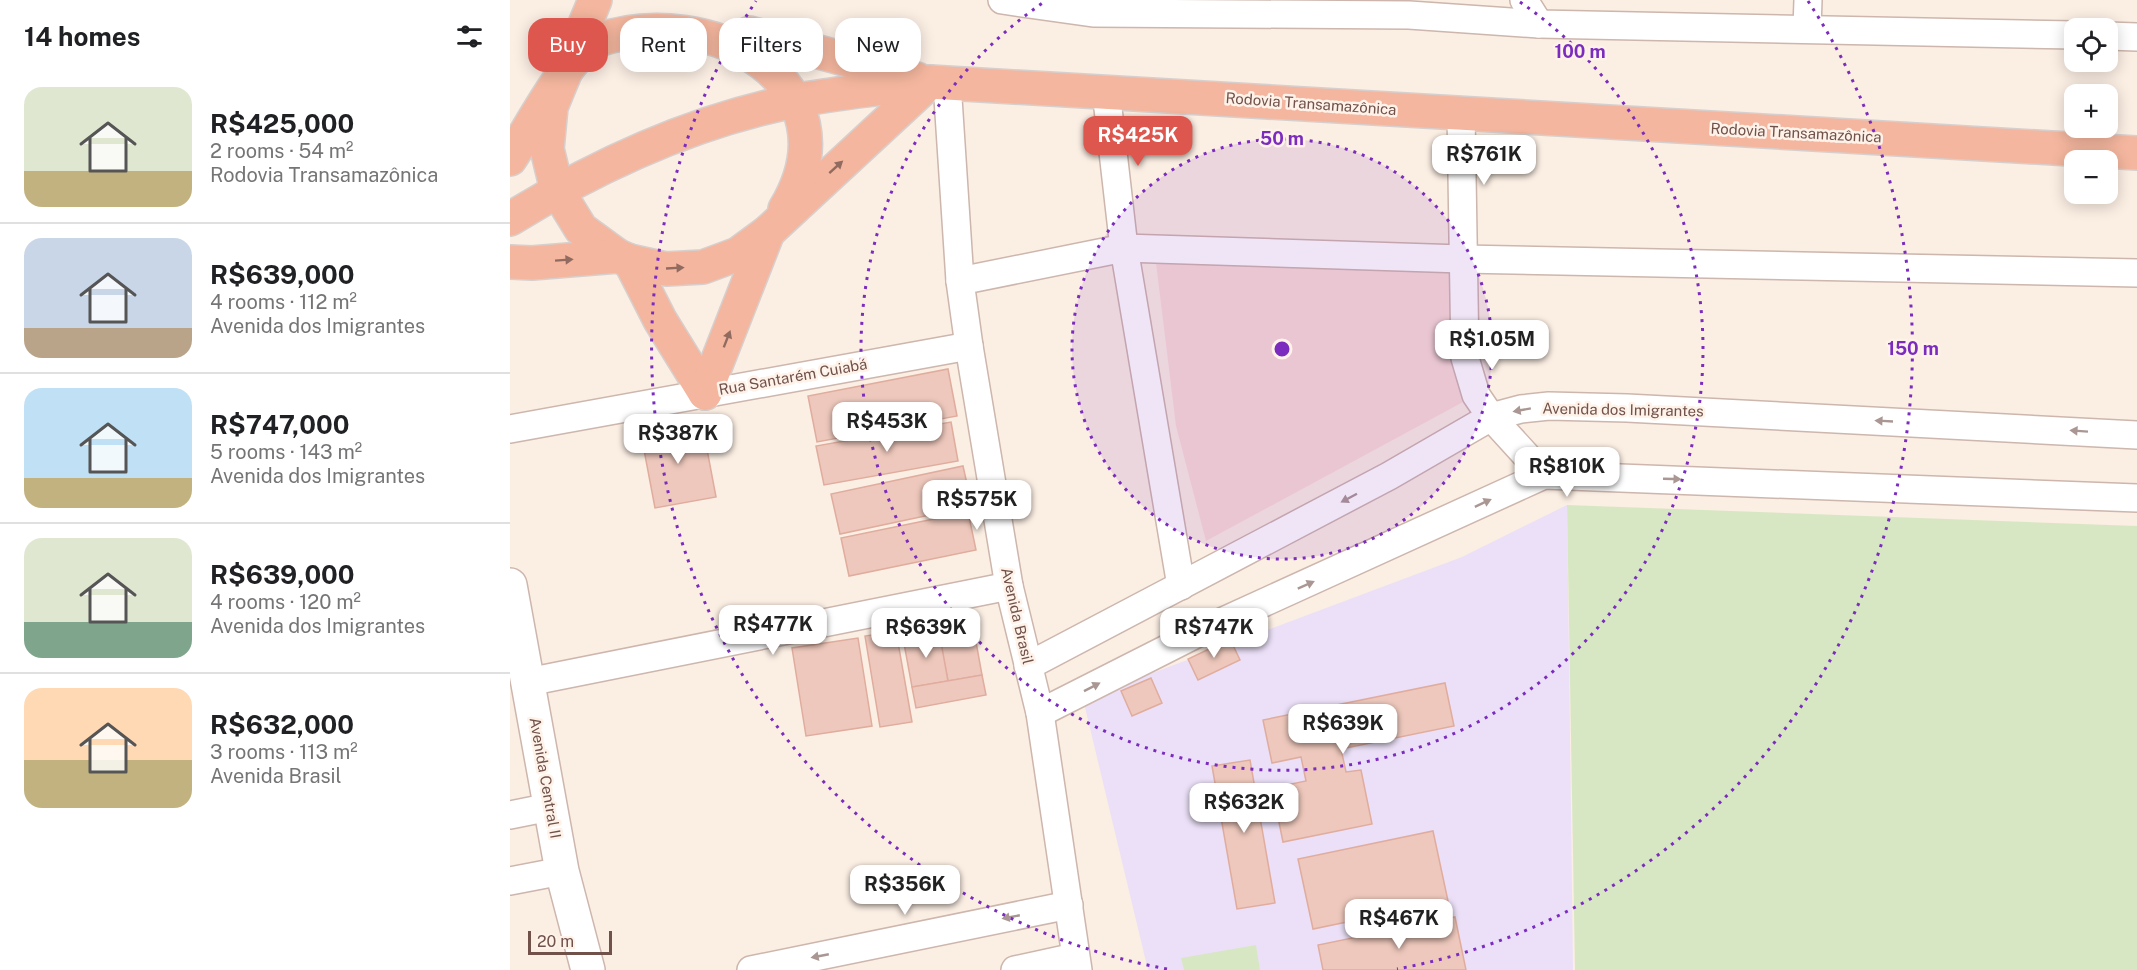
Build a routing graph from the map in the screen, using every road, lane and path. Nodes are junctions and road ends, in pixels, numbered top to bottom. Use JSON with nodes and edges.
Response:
{"nodes":[{"id":1,"x":596,"y":0,"type":"edge"},
{"id":2,"x":1002,"y":0,"type":"edge"},
{"id":3,"x":1524,"y":0,"type":"edge"},
{"id":4,"x":1808,"y":0,"type":"edge"},
{"id":5,"x":1414,"y":8,"type":"edge"},
{"id":6,"x":589,"y":18,"type":"edge"},
{"id":7,"x":719,"y":19,"type":"edge"},
{"id":8,"x":1539,"y":24,"type":"junction"},
{"id":9,"x":1807,"y":28,"type":"junction"},
{"id":10,"x":608,"y":32,"type":"edge"},
{"id":11,"x":2064,"y":35,"type":"edge"},
{"id":12,"x":2118,"y":36,"type":"edge"},
{"id":13,"x":2137,"y":37,"type":"edge"},
{"id":14,"x":823,"y":49,"type":"edge"},
{"id":15,"x":566,"y":72,"type":"edge"},
{"id":16,"x":567,"y":72,"type":"edge"},
{"id":17,"x":785,"y":72,"type":"edge"},
{"id":18,"x":938,"y":82,"type":"junction"},
{"id":19,"x":1106,"y":91,"type":"junction"},
{"id":20,"x":798,"y":100,"type":"junction"},
{"id":21,"x":1461,"y":113,"type":"junction"},
{"id":22,"x":2137,"y":153,"type":"edge"},
{"id":23,"x":510,"y":159,"type":"edge"},
{"id":24,"x":556,"y":190,"type":"junction"},
{"id":25,"x":510,"y":219,"type":"edge"},
{"id":26,"x":773,"y":226,"type":"junction"},
{"id":27,"x":1124,"y":248,"type":"junction"},
{"id":28,"x":624,"y":258,"type":"junction"},
{"id":29,"x":1462,"y":259,"type":"junction"},
{"id":30,"x":510,"y":262,"type":"edge"},
{"id":31,"x":2137,"y":273,"type":"edge"},
{"id":32,"x":960,"y":281,"type":"junction"},
{"id":33,"x":969,"y":345,"type":"junction"},
{"id":34,"x":705,"y":393,"type":"junction"},
{"id":35,"x":1491,"y":417,"type":"junction"},
{"id":36,"x":510,"y":429,"type":"edge"},
{"id":37,"x":2137,"y":435,"type":"edge"},
{"id":38,"x":1544,"y":475,"type":"junction"},
{"id":39,"x":2137,"y":498,"type":"edge"},
{"id":40,"x":510,"y":585,"type":"edge"},
{"id":41,"x":1009,"y":586,"type":"junction"},
{"id":42,"x":1181,"y":586,"type":"junction"},
{"id":43,"x":1028,"y":666,"type":"junction"},
{"id":44,"x":528,"y":682,"type":"junction"},
{"id":45,"x":1040,"y":713,"type":"junction"},
{"id":46,"x":550,"y":807,"type":"junction"},
{"id":47,"x":510,"y":815,"type":"edge"},
{"id":48,"x":562,"y":871,"type":"junction"},
{"id":49,"x":510,"y":881,"type":"edge"},
{"id":50,"x":1069,"y":905,"type":"junction"},
{"id":51,"x":1077,"y":964,"type":"edge"},
{"id":52,"x":588,"y":970,"type":"edge"},
{"id":53,"x":751,"y":970,"type":"edge"},
{"id":54,"x":1015,"y":970,"type":"edge"}],
"edges":[{"from":1,"to":6,"type":"highway"},
{"from":2,"to":5,"type":"street"},
{"from":3,"to":8,"type":"street"},
{"from":4,"to":9,"type":"street"},
{"from":5,"to":8,"type":"street"},
{"from":7,"to":10,"type":"highway"},
{"from":8,"to":9,"type":"street"},
{"from":9,"to":11,"type":"street"},
{"from":12,"to":13,"type":"street"},
{"from":14,"to":18,"type":"highway"},
{"from":15,"to":23,"type":"highway"},
{"from":16,"to":24,"type":"highway"},
{"from":17,"to":20,"type":"highway"},
{"from":18,"to":19,"type":"highway","name":"Rodovia Transamazônica"},
{"from":18,"to":20,"type":"highway","name":"Rodovia Transamazônica"},
{"from":26,"to":18,"type":"highway","one_way":true},
{"from":18,"to":32,"type":"street","name":"Avenida Brasil"},
{"from":19,"to":21,"type":"highway","name":"Rodovia Transamazônica"},
{"from":19,"to":27,"type":"street"},
{"from":20,"to":24,"type":"highway","name":"Rodovia Transamazônica"},
{"from":20,"to":26,"type":"highway"},
{"from":21,"to":22,"type":"highway","name":"Rodovia Transamazônica"},
{"from":21,"to":29,"type":"street"},
{"from":24,"to":25,"type":"highway","name":"Rodovia Transamazônica"},
{"from":24,"to":28,"type":"highway"},
{"from":28,"to":26,"type":"highway","one_way":true},
{"from":34,"to":26,"type":"highway","one_way":true},
{"from":27,"to":29,"type":"street"},
{"from":27,"to":32,"type":"street"},
{"from":27,"to":42,"type":"street"},
{"from":30,"to":28,"type":"highway","one_way":true},
{"from":28,"to":34,"type":"highway"},
{"from":29,"to":31,"type":"street"},
{"from":29,"to":35,"type":"street"},
{"from":32,"to":33,"type":"street","name":"Avenida Brasil"},
{"from":33,"to":34,"type":"street","name":"Rua Santarém Cuiabá"},
{"from":33,"to":41,"type":"street","name":"Avenida Brasil"},
{"from":34,"to":36,"type":"street","name":"Rua Santarém Cuiabá"},
{"from":37,"to":35,"type":"street","name":"Avenida dos Imigrantes","one_way":true},
{"from":35,"to":38,"type":"street"},
{"from":35,"to":42,"type":"street","name":"Avenida dos Imigrantes","one_way":true},
{"from":38,"to":39,"type":"street","one_way":true},
{"from":45,"to":38,"type":"street","one_way":true},
{"from":40,"to":44,"type":"street","name":"Avenida Central II"},
{"from":41,"to":43,"type":"street","name":"Avenida Brasil"},
{"from":41,"to":44,"type":"street"},
{"from":42,"to":43,"type":"street","name":"Avenida dos Imigrantes"},
{"from":43,"to":45,"type":"street","name":"Avenida Brasil"},
{"from":44,"to":46,"type":"street","name":"Avenida Central II"},
{"from":45,"to":50,"type":"street","name":"Avenida Brasil"},
{"from":46,"to":47,"type":"street"},
{"from":46,"to":48,"type":"street","name":"Avenida Central II"},
{"from":48,"to":49,"type":"street"},
{"from":48,"to":52,"type":"street","name":"Avenida Central II"},
{"from":50,"to":51,"type":"street","name":"Avenida Brasil"},
{"from":50,"to":53,"type":"street","one_way":true},
{"from":51,"to":54,"type":"street"}]}
